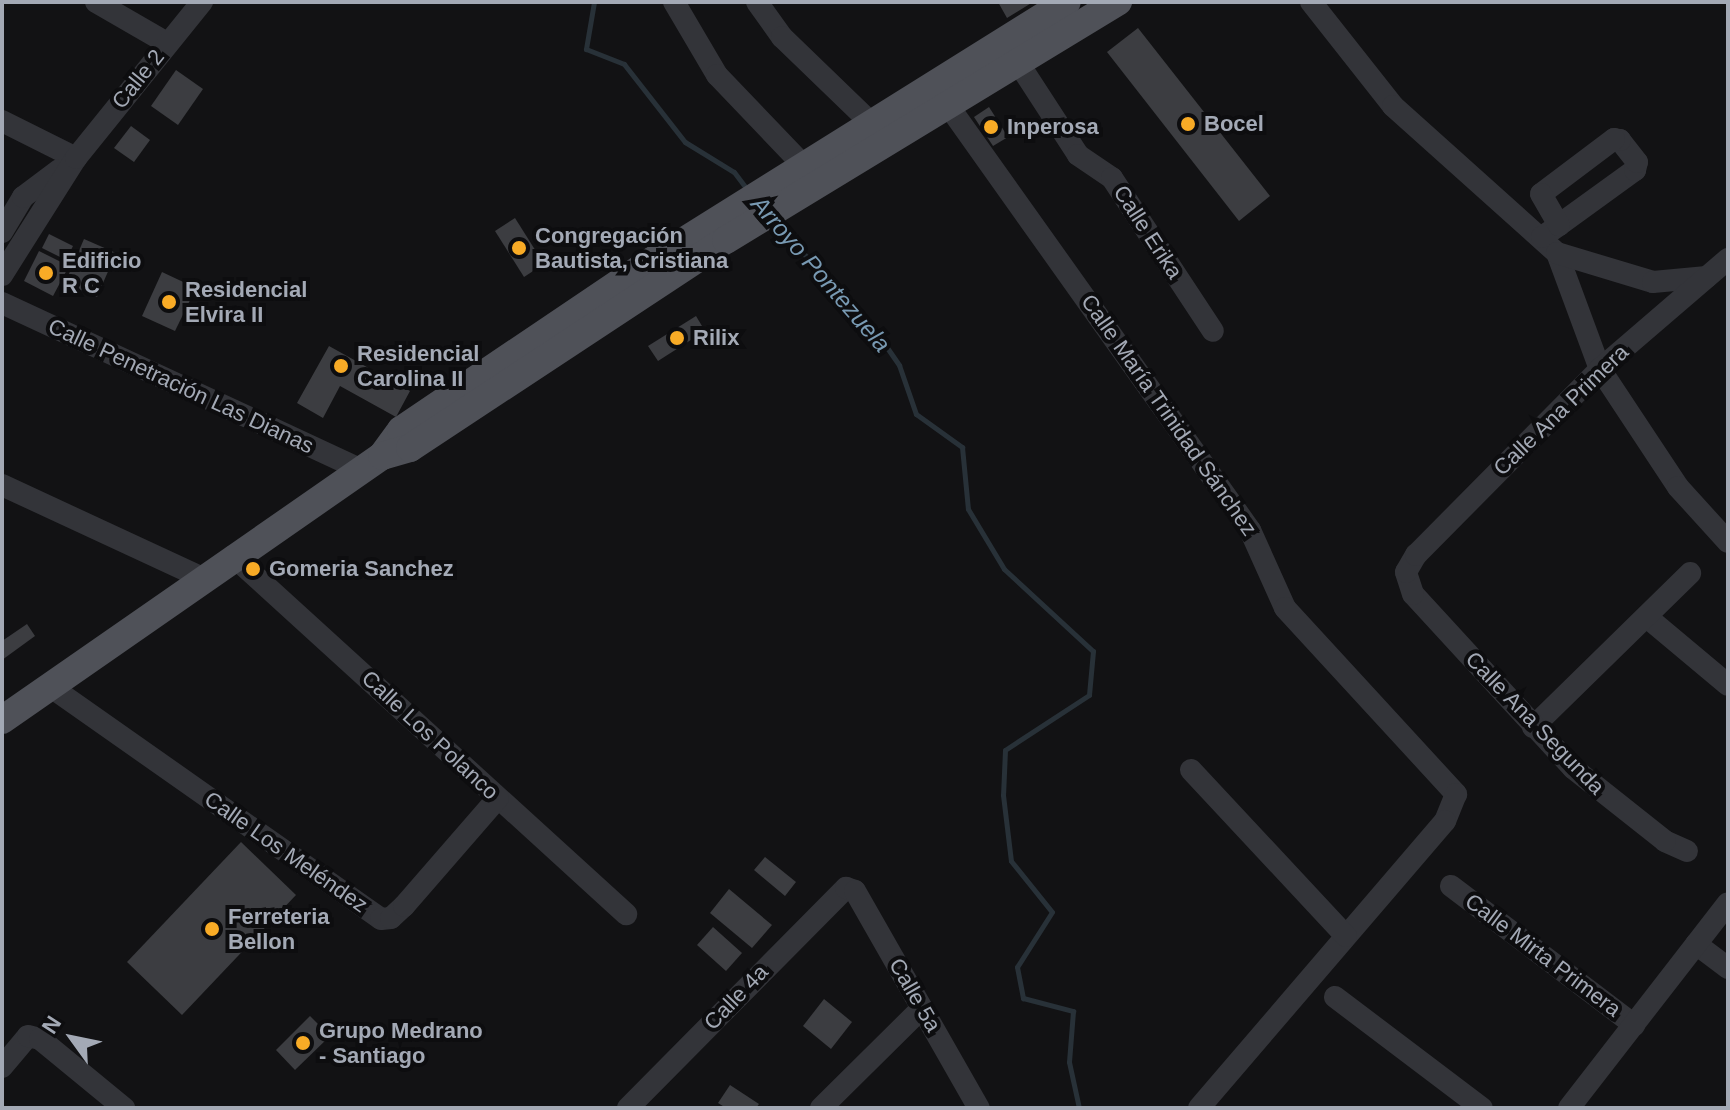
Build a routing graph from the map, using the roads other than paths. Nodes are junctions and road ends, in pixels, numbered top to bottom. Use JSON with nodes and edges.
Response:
{"nodes":[{"id":1,"x":96,"y":2,"type":"edge"},
{"id":2,"x":202,"y":2,"type":"edge"},
{"id":3,"x":674,"y":2,"type":"edge"},
{"id":4,"x":757,"y":2,"type":"edge"},
{"id":5,"x":1067,"y":2,"type":"edge"},
{"id":6,"x":1118,"y":2,"type":"edge"},
{"id":7,"x":1311,"y":2,"type":"edge"},
{"id":8,"x":167,"y":43,"type":"junction"},
{"id":9,"x":1019,"y":64,"type":"junction"},
{"id":10,"x":940,"y":94,"type":"junction"},
{"id":11,"x":2,"y":121,"type":"edge"},
{"id":12,"x":870,"y":122,"type":"junction"},
{"id":13,"x":76,"y":158,"type":"junction"},
{"id":14,"x":800,"y":177,"type":"junction"},
{"id":15,"x":2,"y":232,"type":"edge"},
{"id":16,"x":1553,"y":239,"type":"junction"},
{"id":17,"x":1728,"y":259,"type":"edge"},
{"id":18,"x":2,"y":275,"type":"edge"},
{"id":19,"x":1707,"y":277,"type":"junction"},
{"id":20,"x":2,"y":303,"type":"edge"},
{"id":21,"x":1213,"y":331,"type":"dead end"},
{"id":22,"x":1600,"y":369,"type":"junction"},
{"id":23,"x":371,"y":463,"type":"junction"},
{"id":24,"x":2,"y":485,"type":"edge"},
{"id":25,"x":1728,"y":542,"type":"edge"},
{"id":26,"x":233,"y":556,"type":"junction"},
{"id":27,"x":1406,"y":572,"type":"joint"},
{"id":28,"x":1690,"y":573,"type":"dead end"},
{"id":29,"x":202,"y":578,"type":"junction"},
{"id":30,"x":1648,"y":618,"type":"junction"},
{"id":31,"x":1728,"y":685,"type":"edge"},
{"id":32,"x":51,"y":687,"type":"junction"},
{"id":33,"x":2,"y":720,"type":"edge"},
{"id":34,"x":1533,"y":727,"type":"junction"},
{"id":35,"x":1191,"y":770,"type":"dead end"},
{"id":36,"x":498,"y":798,"type":"junction"},
{"id":37,"x":1687,"y":851,"type":"dead end"},
{"id":38,"x":1451,"y":886,"type":"dead end"},
{"id":39,"x":846,"y":888,"type":"joint"},
{"id":40,"x":1728,"y":903,"type":"edge"},
{"id":41,"x":626,"y":914,"type":"dead end"},
{"id":42,"x":1346,"y":936,"type":"junction"},
{"id":43,"x":1696,"y":944,"type":"junction"},
{"id":44,"x":1728,"y":968,"type":"edge"},
{"id":45,"x":1335,"y":997,"type":"dead end"},
{"id":46,"x":922,"y":1008,"type":"junction"},
{"id":47,"x":1634,"y":1025,"type":"junction"},
{"id":48,"x":2,"y":1067,"type":"edge"},
{"id":49,"x":124,"y":1108,"type":"edge"},
{"id":50,"x":628,"y":1108,"type":"edge"},
{"id":51,"x":821,"y":1108,"type":"edge"},
{"id":52,"x":979,"y":1108,"type":"edge"},
{"id":53,"x":1199,"y":1108,"type":"edge"},
{"id":54,"x":1482,"y":1108,"type":"edge"},
{"id":55,"x":1569,"y":1108,"type":"edge"}],
"edges":[{"from":1,"to":8,"type":"street"},
{"from":2,"to":8,"type":"street","name":"Calle 2"},
{"from":3,"to":14,"type":"street"},
{"from":4,"to":12,"type":"street"},
{"from":5,"to":10,"type":"main road"},
{"from":6,"to":9,"type":"main road"},
{"from":7,"to":16,"type":"street"},
{"from":8,"to":13,"type":"street","name":"Calle 2"},
{"from":9,"to":10,"type":"main road"},
{"from":9,"to":21,"type":"street","name":"Calle Erika"},
{"from":10,"to":12,"type":"main road"},
{"from":10,"to":14,"type":"main road"},
{"from":10,"to":42,"type":"street","name":"Calle María Trinidad Sánchez"},
{"from":11,"to":13,"type":"street"},
{"from":12,"to":14,"type":"main road"},
{"from":13,"to":15,"type":"street","name":"Calle 2"},
{"from":13,"to":18,"type":"street","name":"Calle 2"},
{"from":14,"to":23,"type":"main road"},
{"from":16,"to":19,"type":"street"},
{"from":16,"to":22,"type":"street"},
{"from":17,"to":19,"type":"street","name":"Calle Ana Primera"},
{"from":19,"to":22,"type":"street","name":"Calle Ana Primera"},
{"from":20,"to":23,"type":"street","name":"Calle Penetración Las Dianas"},
{"from":22,"to":25,"type":"street"},
{"from":22,"to":27,"type":"street","name":"Calle Ana Primera"},
{"from":23,"to":26,"type":"main road"},
{"from":24,"to":29,"type":"street"},
{"from":26,"to":29,"type":"main road"},
{"from":26,"to":36,"type":"street","name":"Calle Los Polanco"},
{"from":27,"to":34,"type":"street","name":"Calle Ana Segunda"},
{"from":28,"to":30,"type":"street"},
{"from":29,"to":32,"type":"main road"},
{"from":30,"to":31,"type":"street"},
{"from":30,"to":34,"type":"street"},
{"from":32,"to":33,"type":"main road"},
{"from":32,"to":36,"type":"street","name":"Calle Los Meléndez"},
{"from":34,"to":37,"type":"street","name":"Calle Ana Segunda"},
{"from":35,"to":42,"type":"street"},
{"from":36,"to":41,"type":"street","name":"Calle Los Polanco"},
{"from":38,"to":47,"type":"street","name":"Calle Mirta Primera"},
{"from":39,"to":46,"type":"street","name":"Calle 5a"},
{"from":39,"to":50,"type":"street","name":"Calle 4a"},
{"from":40,"to":43,"type":"street"},
{"from":42,"to":53,"type":"street","name":"Calle María Trinidad Sánchez"},
{"from":43,"to":44,"type":"street"},
{"from":43,"to":47,"type":"street"},
{"from":45,"to":54,"type":"street"},
{"from":46,"to":51,"type":"street"},
{"from":46,"to":52,"type":"street","name":"Calle 5a"},
{"from":47,"to":55,"type":"street"},
{"from":48,"to":49,"type":"street"}]}
